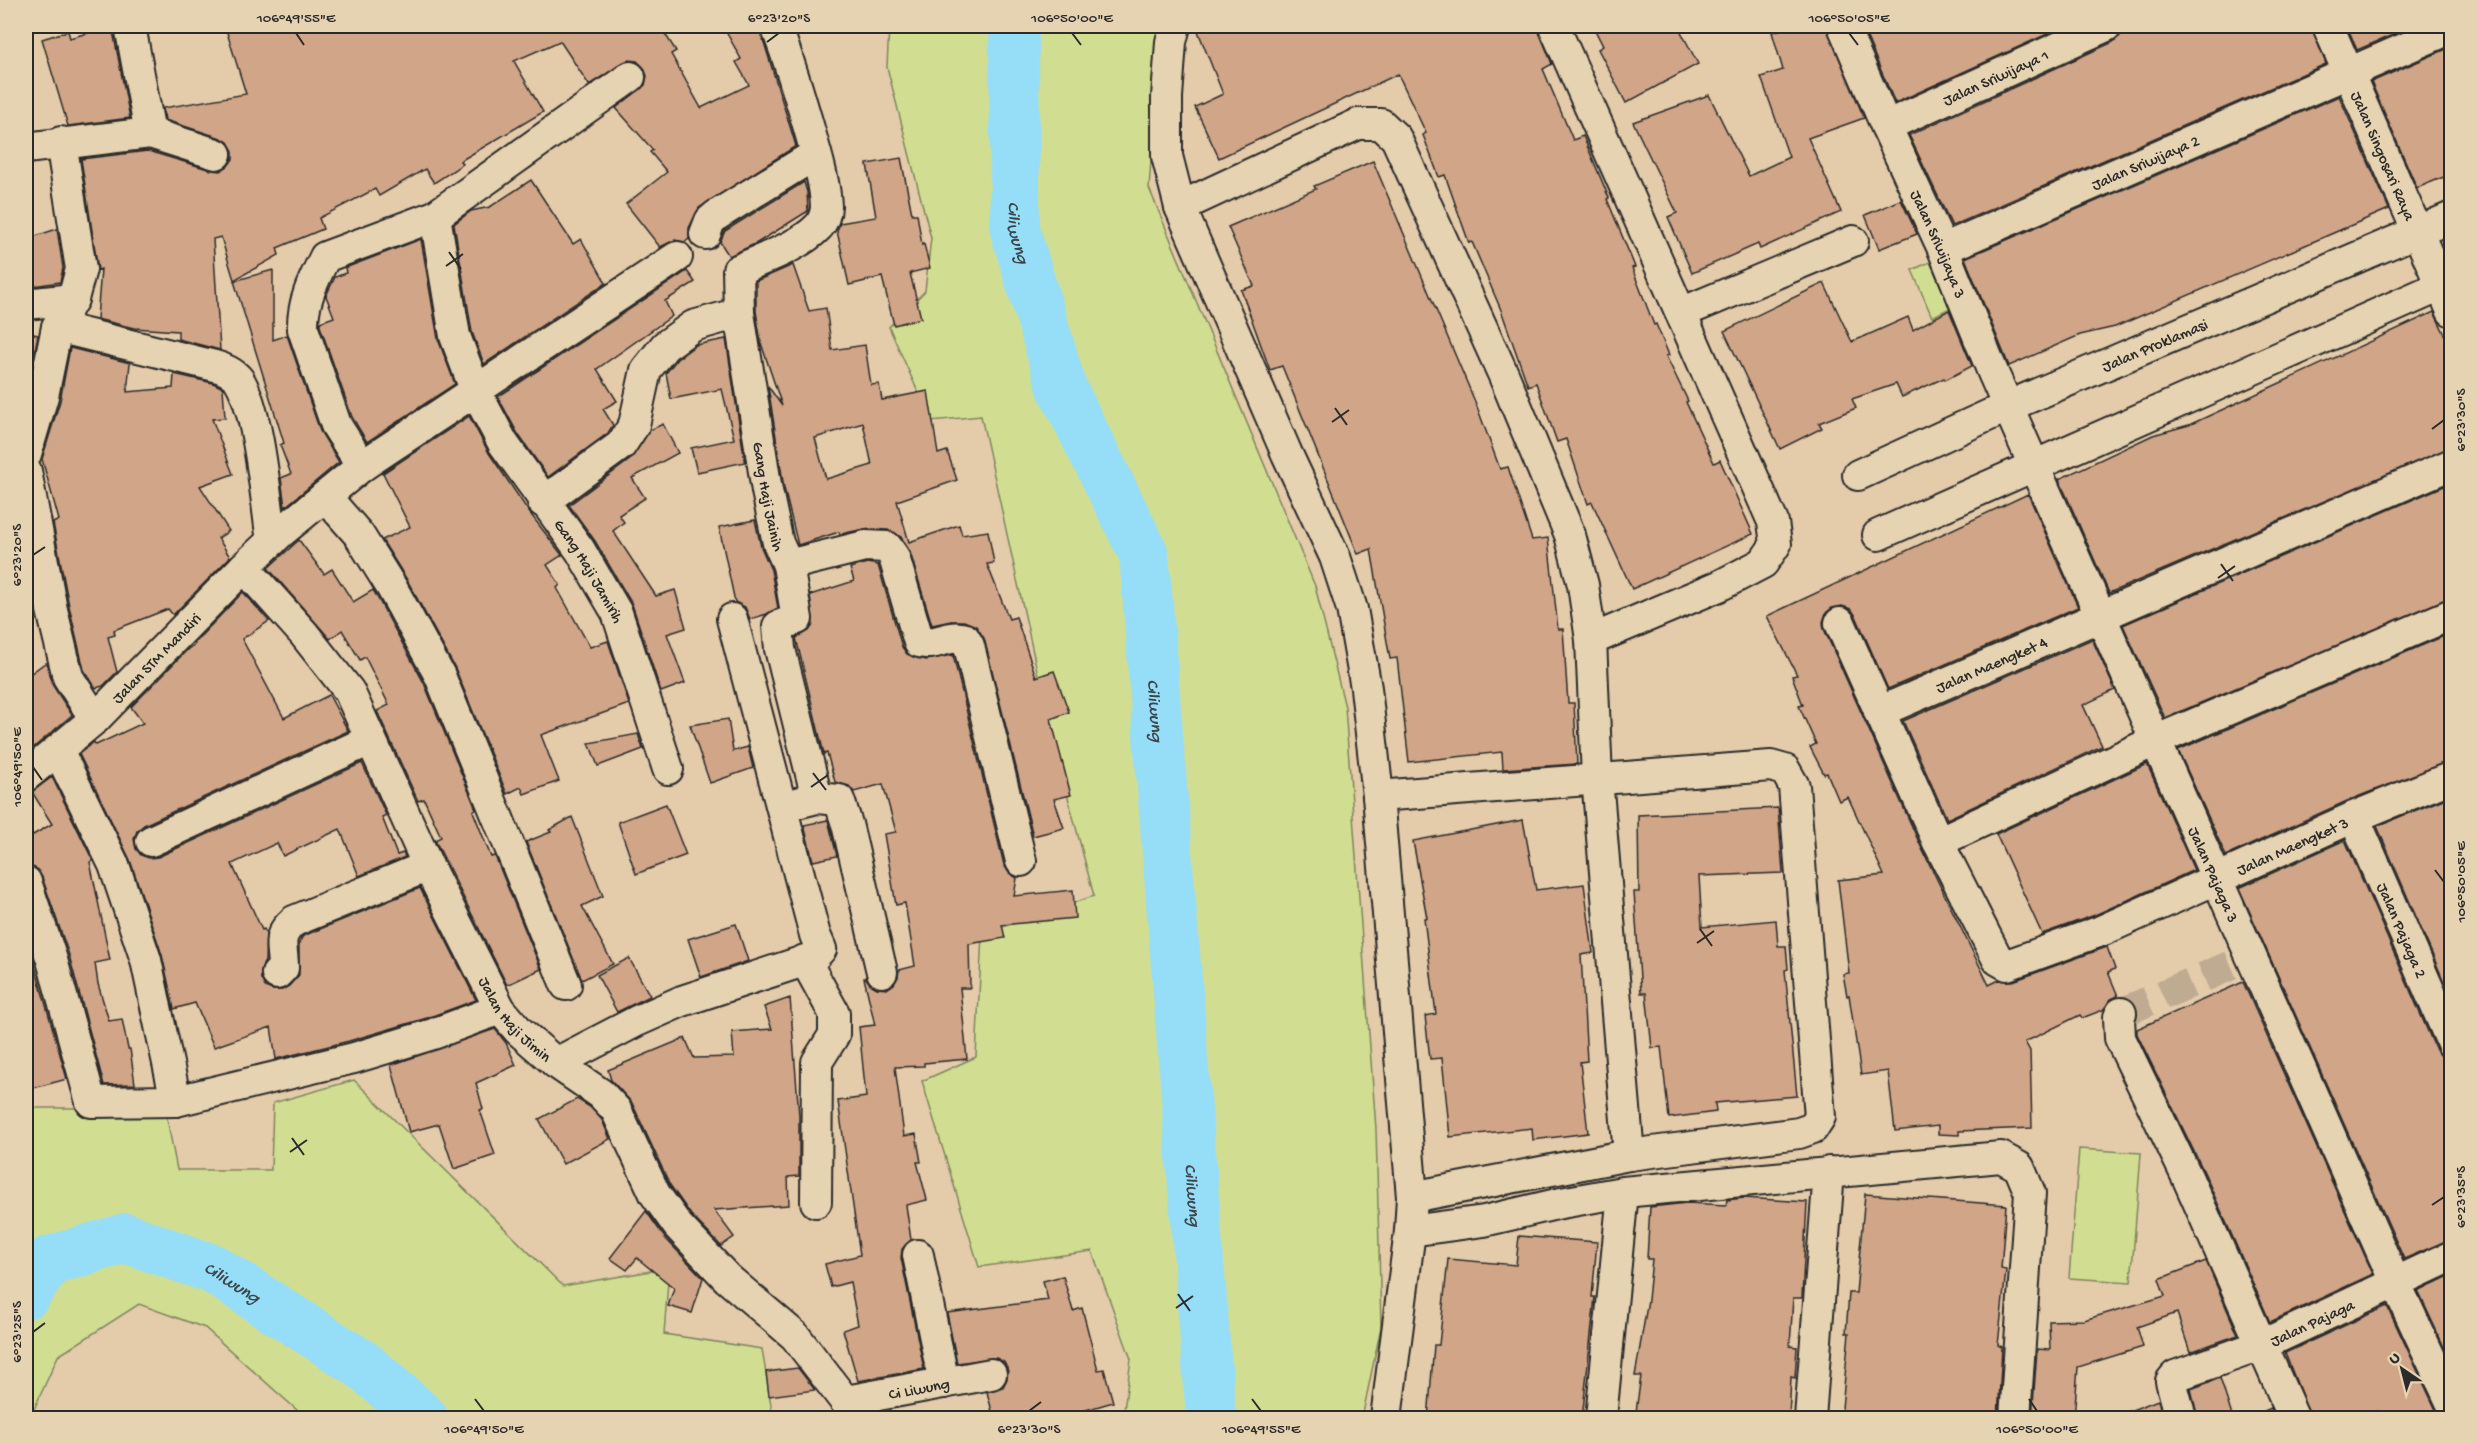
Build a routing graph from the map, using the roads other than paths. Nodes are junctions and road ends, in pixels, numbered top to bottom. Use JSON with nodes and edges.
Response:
{"nodes":[{"id":1,"x":130,"y":26,"type":"edge"},
{"id":2,"x":776,"y":26,"type":"edge"},
{"id":3,"x":1175,"y":26,"type":"edge"},
{"id":4,"x":1554,"y":26,"type":"edge"},
{"id":5,"x":1843,"y":26,"type":"edge"},
{"id":6,"x":2106,"y":26,"type":"edge"},
{"id":7,"x":2328,"y":26,"type":"edge"},
{"id":8,"x":2451,"y":28,"type":"edge"},
{"id":9,"x":2347,"y":73,"type":"junction"},
{"id":10,"x":630,"y":77,"type":"dead end"},
{"id":11,"x":1886,"y":126,"type":"junction"},
{"id":12,"x":150,"y":133,"type":"junction"},
{"id":13,"x":61,"y":142,"type":"junction"},
{"id":14,"x":26,"y":148,"type":"edge"},
{"id":15,"x":216,"y":154,"type":"dead end"},
{"id":16,"x":816,"y":154,"type":"junction"},
{"id":17,"x":1180,"y":207,"type":"junction"},
{"id":18,"x":435,"y":216,"type":"junction"},
{"id":19,"x":2451,"y":217,"type":"edge"},
{"id":20,"x":2417,"y":233,"type":"junction"},
{"id":21,"x":705,"y":234,"type":"dead end"},
{"id":22,"x":1853,"y":241,"type":"dead end"},
{"id":23,"x":1943,"y":249,"type":"junction"},
{"id":24,"x":677,"y":257,"type":"dead end"},
{"id":25,"x":2448,"y":292,"type":"edge"},
{"id":26,"x":73,"y":299,"type":"junction"},
{"id":27,"x":26,"y":304,"type":"edge"},
{"id":28,"x":739,"y":313,"type":"junction"},
{"id":29,"x":1681,"y":313,"type":"junction"},
{"id":30,"x":57,"y":327,"type":"junction"},
{"id":31,"x":476,"y":392,"type":"junction"},
{"id":32,"x":2008,"y":406,"type":"junction"},
{"id":33,"x":26,"y":453,"type":"edge"},
{"id":34,"x":2034,"y":464,"type":"junction"},
{"id":35,"x":2451,"y":464,"type":"edge"},
{"id":36,"x":362,"y":466,"type":"junction"},
{"id":37,"x":26,"y":471,"type":"edge"},
{"id":38,"x":1858,"y":475,"type":"dead end"},
{"id":39,"x":325,"y":496,"type":"junction"},
{"id":40,"x":543,"y":502,"type":"junction"},
{"id":41,"x":1878,"y":535,"type":"dead end"},
{"id":42,"x":276,"y":537,"type":"junction"},
{"id":43,"x":788,"y":565,"type":"junction"},
{"id":44,"x":243,"y":567,"type":"junction"},
{"id":45,"x":2101,"y":614,"type":"junction"},
{"id":46,"x":2451,"y":614,"type":"edge"},
{"id":47,"x":732,"y":619,"type":"dead end"},
{"id":48,"x":1840,"y":623,"type":"dead end"},
{"id":49,"x":1591,"y":640,"type":"junction"},
{"id":50,"x":1879,"y":712,"type":"junction"},
{"id":51,"x":95,"y":719,"type":"junction"},
{"id":52,"x":370,"y":740,"type":"junction"},
{"id":53,"x":2157,"y":740,"type":"junction"},
{"id":54,"x":58,"y":750,"type":"junction"},
{"id":55,"x":668,"y":769,"type":"dead end"},
{"id":56,"x":26,"y":776,"type":"edge"},
{"id":57,"x":2451,"y":777,"type":"edge"},
{"id":58,"x":1598,"y":778,"type":"junction"},
{"id":59,"x":1378,"y":796,"type":"junction"},
{"id":60,"x":817,"y":798,"type":"junction"},
{"id":61,"x":783,"y":806,"type":"junction"},
{"id":62,"x":2354,"y":817,"type":"junction"},
{"id":63,"x":151,"y":841,"type":"dead end"},
{"id":64,"x":1938,"y":842,"type":"junction"},
{"id":65,"x":1021,"y":861,"type":"dead end"},
{"id":66,"x":428,"y":866,"type":"junction"},
{"id":67,"x":2219,"y":880,"type":"junction"},
{"id":68,"x":26,"y":882,"type":"edge"},
{"id":69,"x":805,"y":960,"type":"junction"},
{"id":70,"x":882,"y":972,"type":"dead end"},
{"id":71,"x":277,"y":974,"type":"dead end"},
{"id":72,"x":566,"y":986,"type":"dead end"},
{"id":73,"x":500,"y":1009,"type":"junction"},
{"id":74,"x":2121,"y":1013,"type":"dead end"},
{"id":75,"x":2451,"y":1043,"type":"edge"},
{"id":76,"x":556,"y":1063,"type":"junction"},
{"id":77,"x":176,"y":1101,"type":"junction"},
{"id":78,"x":1629,"y":1155,"type":"junction"},
{"id":79,"x":1829,"y":1172,"type":"junction"},
{"id":80,"x":1623,"y":1192,"type":"junction"},
{"id":81,"x":1412,"y":1197,"type":"junction"},
{"id":82,"x":816,"y":1202,"type":"dead end"},
{"id":83,"x":1410,"y":1231,"type":"junction"},
{"id":84,"x":918,"y":1255,"type":"dead end"},
{"id":85,"x":2451,"y":1256,"type":"edge"},
{"id":86,"x":2395,"y":1282,"type":"junction"},
{"id":87,"x":2262,"y":1345,"type":"junction"},
{"id":88,"x":991,"y":1374,"type":"dead end"},
{"id":89,"x":944,"y":1383,"type":"junction"},
{"id":90,"x":2451,"y":1404,"type":"edge"},
{"id":91,"x":852,"y":1410,"type":"edge"},
{"id":92,"x":1386,"y":1419,"type":"edge"},
{"id":93,"x":1601,"y":1419,"type":"edge"},
{"id":94,"x":1810,"y":1419,"type":"edge"},
{"id":95,"x":2015,"y":1419,"type":"edge"},
{"id":96,"x":2181,"y":1419,"type":"edge"},
{"id":97,"x":2294,"y":1419,"type":"edge"}],
"edges":[{"from":1,"to":12,"type":"street"},
{"from":2,"to":16,"type":"street"},
{"from":3,"to":17,"type":"street"},
{"from":4,"to":29,"type":"street"},
{"from":5,"to":11,"type":"street","name":"Jalan Sriwijaya 3"},
{"from":6,"to":11,"type":"street","name":"Jalan Sriwijaya 1"},
{"from":7,"to":9,"type":"street","name":"Jalan Singosari Raya"},
{"from":8,"to":9,"type":"street","name":"Jalan Sriwijaya 2"},
{"from":9,"to":20,"type":"street","name":"Jalan Singosari Raya"},
{"from":9,"to":23,"type":"street","name":"Jalan Sriwijaya 2"},
{"from":10,"to":18,"type":"street"},
{"from":11,"to":23,"type":"street","name":"Jalan Sriwijaya 3"},
{"from":12,"to":13,"type":"street"},
{"from":12,"to":15,"type":"street"},
{"from":13,"to":14,"type":"street"},
{"from":13,"to":26,"type":"street"},
{"from":16,"to":21,"type":"street"},
{"from":16,"to":28,"type":"street","name":"Gang Haji Jainih"},
{"from":17,"to":49,"type":"street"},
{"from":17,"to":59,"type":"street"},
{"from":18,"to":31,"type":"street","name":"Gang Haji Jamirih"},
{"from":18,"to":36,"type":"street"},
{"from":19,"to":20,"type":"street","name":"Jalan Proklamasi"},
{"from":20,"to":25,"type":"street","name":"Jalan Singosari Raya"},
{"from":20,"to":32,"type":"street","name":"Jalan Proklamasi"},
{"from":22,"to":29,"type":"street"},
{"from":23,"to":32,"type":"street","name":"Jalan Sriwijaya 3"},
{"from":24,"to":31,"type":"street","name":"Jalan STM Mandiri"},
{"from":25,"to":34,"type":"street"},
{"from":26,"to":27,"type":"street"},
{"from":26,"to":30,"type":"street"},
{"from":28,"to":40,"type":"street"},
{"from":28,"to":43,"type":"street","name":"Gang Haji Jainih"},
{"from":29,"to":49,"type":"street"},
{"from":30,"to":33,"type":"street"},
{"from":30,"to":42,"type":"street"},
{"from":31,"to":36,"type":"street","name":"Jalan STM Mandiri"},
{"from":31,"to":40,"type":"street","name":"Gang Haji Jamirih"},
{"from":32,"to":34,"type":"street","name":"Jalan Sriwijaya 3"},
{"from":32,"to":38,"type":"street","name":"Jalan Proklamasi"},
{"from":34,"to":41,"type":"street"},
{"from":34,"to":45,"type":"street","name":"Jalan Pajaga 3"},
{"from":35,"to":45,"type":"street","name":"Jalan Maengket 4"},
{"from":36,"to":39,"type":"street","name":"Jalan STM Mandiri"},
{"from":37,"to":51,"type":"street"},
{"from":39,"to":42,"type":"street","name":"Jalan STM Mandiri"},
{"from":39,"to":72,"type":"street"},
{"from":40,"to":55,"type":"street","name":"Gang Haji Jamirih"},
{"from":42,"to":44,"type":"street","name":"Jalan STM Mandiri"},
{"from":43,"to":60,"type":"street"},
{"from":43,"to":65,"type":"street","name":"Gang Haji Jainih"},
{"from":44,"to":51,"type":"street","name":"Jalan STM Mandiri"},
{"from":44,"to":52,"type":"street","name":"Jalan Haji Jimin"},
{"from":45,"to":50,"type":"street","name":"Jalan Maengket 4"},
{"from":45,"to":53,"type":"street","name":"Jalan Pajaga 3"},
{"from":46,"to":53,"type":"street"},
{"from":47,"to":61,"type":"street"},
{"from":48,"to":50,"type":"street"},
{"from":49,"to":58,"type":"street"},
{"from":50,"to":64,"type":"street"},
{"from":51,"to":54,"type":"street","name":"Jalan STM Mandiri"},
{"from":52,"to":63,"type":"street"},
{"from":52,"to":66,"type":"street","name":"Jalan Haji Jimin"},
{"from":53,"to":64,"type":"street"},
{"from":53,"to":67,"type":"street","name":"Jalan Pajaga 3"},
{"from":54,"to":56,"type":"street","name":"Jalan STM Mandiri"},
{"from":54,"to":77,"type":"street"},
{"from":57,"to":62,"type":"street","name":"Jalan Maengket 3"},
{"from":58,"to":59,"type":"street"},
{"from":58,"to":78,"type":"street"},
{"from":58,"to":78,"type":"street"},
{"from":59,"to":81,"type":"street"},
{"from":60,"to":61,"type":"street"},
{"from":60,"to":70,"type":"street"},
{"from":61,"to":69,"type":"street"},
{"from":62,"to":67,"type":"street","name":"Jalan Maengket 3"},
{"from":62,"to":75,"type":"street","name":"Jalan Pajaga 2"},
{"from":64,"to":67,"type":"street","name":"Jalan Maengket 3"},
{"from":66,"to":71,"type":"street"},
{"from":66,"to":73,"type":"street","name":"Jalan Haji Jimin"},
{"from":67,"to":86,"type":"street","name":"Jalan Pajaga 3"},
{"from":68,"to":77,"type":"street"},
{"from":69,"to":76,"type":"street"},
{"from":69,"to":82,"type":"street"},
{"from":73,"to":76,"type":"street","name":"Jalan Haji Jimin"},
{"from":73,"to":77,"type":"street"},
{"from":74,"to":87,"type":"street"},
{"from":76,"to":91,"type":"street","name":"Jalan Haji Jimin"},
{"from":78,"to":81,"type":"street"},
{"from":79,"to":80,"type":"street"},
{"from":79,"to":94,"type":"street"},
{"from":79,"to":95,"type":"street"},
{"from":80,"to":83,"type":"street"},
{"from":80,"to":93,"type":"street"},
{"from":81,"to":83,"type":"street"},
{"from":83,"to":92,"type":"street"},
{"from":84,"to":89,"type":"street"},
{"from":85,"to":86,"type":"street","name":"Jalan Pajaga"},
{"from":86,"to":87,"type":"street","name":"Jalan Pajaga"},
{"from":86,"to":90,"type":"street","name":"Jalan Pajaga 3"},
{"from":87,"to":96,"type":"street","name":"Jalan Pajaga"},
{"from":87,"to":97,"type":"street"},
{"from":88,"to":89,"type":"street","name":"Ci Liwung"},
{"from":89,"to":91,"type":"street","name":"Ci Liwung"}]}
